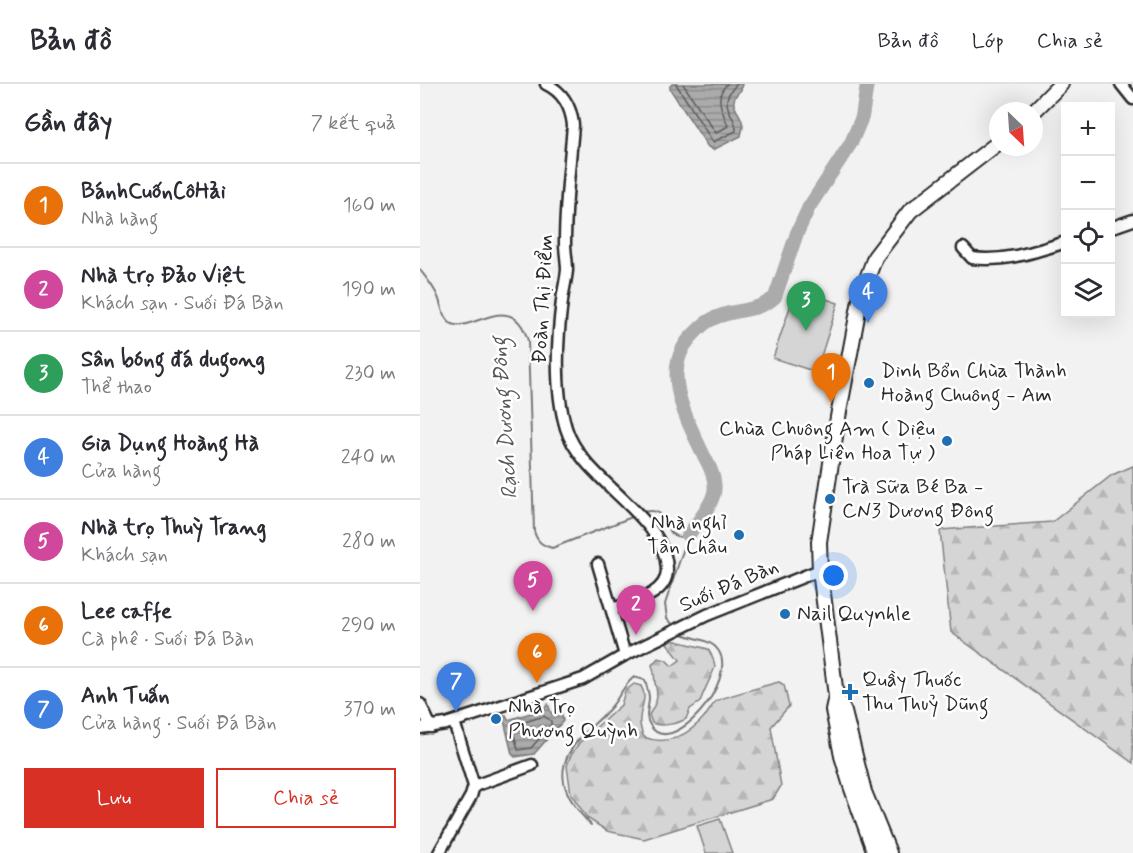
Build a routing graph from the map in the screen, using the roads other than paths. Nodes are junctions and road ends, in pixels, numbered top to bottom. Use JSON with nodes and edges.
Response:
{"nodes":[{"id":1,"x":546,"y":84,"type":"edge"},
{"id":2,"x":1061,"y":84,"type":"edge"},
{"id":3,"x":1122,"y":84,"type":"edge"},
{"id":4,"x":1133,"y":99,"type":"edge"},
{"id":5,"x":1043,"y":102,"type":"edge"},
{"id":6,"x":989,"y":150,"type":"edge"},
{"id":7,"x":1133,"y":220,"type":"edge"},
{"id":8,"x":1115,"y":226,"type":"edge"},
{"id":9,"x":1061,"y":243,"type":"edge"},
{"id":10,"x":963,"y":248,"type":"dead end"},
{"id":11,"x":598,"y":564,"type":"dead end"},
{"id":12,"x":820,"y":570,"type":"junction"},
{"id":13,"x":612,"y":609,"type":"junction"},
{"id":14,"x":625,"y":655,"type":"junction"},
{"id":15,"x":837,"y":696,"type":"junction"},
{"id":16,"x":420,"y":704,"type":"edge"},
{"id":17,"x":454,"y":722,"type":"junction"},
{"id":18,"x":425,"y":727,"type":"edge"},
{"id":19,"x":532,"y":765,"type":"dead end"},
{"id":20,"x":474,"y":786,"type":"junction"},
{"id":21,"x":439,"y":853,"type":"edge"},
{"id":22,"x":876,"y":853,"type":"edge"},
{"id":23,"x":889,"y":853,"type":"edge"}],
"edges":[{"from":1,"to":13,"type":"street","name":"Đoàn Thị Điểm"},
{"from":2,"to":5,"type":"main road"},
{"from":3,"to":4,"type":"street"},
{"from":6,"to":12,"type":"main road"},
{"from":7,"to":8,"type":"street"},
{"from":9,"to":10,"type":"street"},
{"from":11,"to":13,"type":"street"},
{"from":12,"to":14,"type":"street","name":"Suối Đá Bàn"},
{"from":12,"to":15,"type":"main road"},
{"from":13,"to":14,"type":"street"},
{"from":14,"to":17,"type":"street","name":"Suối Đá Bàn"},
{"from":15,"to":22,"type":"main road"},
{"from":15,"to":23,"type":"main road"},
{"from":16,"to":18,"type":"street"},
{"from":17,"to":18,"type":"street","name":"Suối Đá Bàn"},
{"from":17,"to":20,"type":"street"},
{"from":19,"to":20,"type":"street"},
{"from":20,"to":21,"type":"street"}]}
